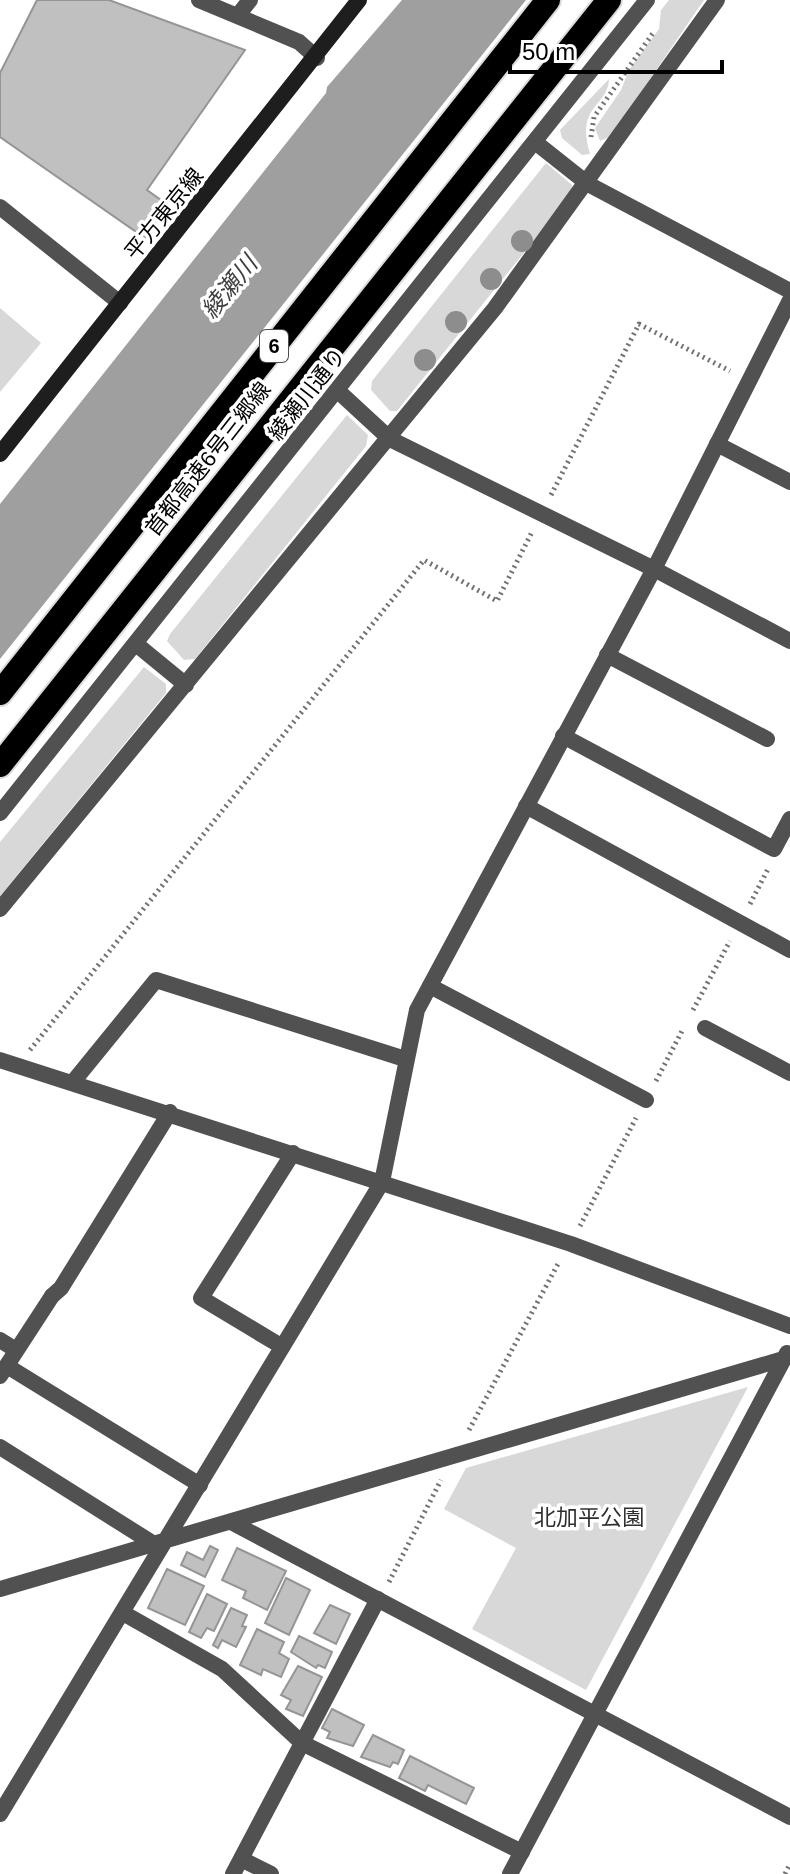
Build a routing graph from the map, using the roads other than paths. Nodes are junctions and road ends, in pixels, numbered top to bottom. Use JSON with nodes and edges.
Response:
{"nodes":[{"id":1,"x":199,"y":0,"type":"edge"},
{"id":2,"x":250,"y":0,"type":"edge"},
{"id":3,"x":359,"y":0,"type":"edge"},
{"id":4,"x":548,"y":0,"type":"edge"},
{"id":5,"x":609,"y":0,"type":"edge"},
{"id":6,"x":647,"y":0,"type":"edge"},
{"id":7,"x":717,"y":0,"type":"edge"},
{"id":8,"x":239,"y":14,"type":"junction"},
{"id":9,"x":317,"y":58,"type":"junction"},
{"id":10,"x":535,"y":142,"type":"junction"},
{"id":11,"x":588,"y":184,"type":"junction"},
{"id":12,"x":0,"y":207,"type":"edge"},
{"id":13,"x":790,"y":291,"type":"edge"},
{"id":14,"x":790,"y":300,"type":"edge"},
{"id":15,"x":120,"y":303,"type":"junction"},
{"id":16,"x":338,"y":391,"type":"junction"},
{"id":17,"x":390,"y":439,"type":"junction"},
{"id":18,"x":717,"y":444,"type":"junction"},
{"id":19,"x":0,"y":454,"type":"edge"},
{"id":20,"x":790,"y":482,"type":"edge"},
{"id":21,"x":654,"y":569,"type":"junction"},
{"id":22,"x":790,"y":641,"type":"edge"},
{"id":23,"x":136,"y":644,"type":"junction"},
{"id":24,"x":607,"y":655,"type":"junction"},
{"id":25,"x":186,"y":685,"type":"junction"},
{"id":26,"x":0,"y":693,"type":"edge"},
{"id":27,"x":563,"y":736,"type":"junction"},
{"id":28,"x":767,"y":739,"type":"dead end"},
{"id":29,"x":0,"y":765,"type":"edge"},
{"id":30,"x":526,"y":806,"type":"junction"},
{"id":31,"x":0,"y":813,"type":"edge"},
{"id":32,"x":790,"y":819,"type":"edge"},
{"id":33,"x":0,"y":909,"type":"edge"},
{"id":34,"x":790,"y":950,"type":"edge"},
{"id":35,"x":430,"y":986,"type":"junction"},
{"id":36,"x":705,"y":1028,"type":"dead end"},
{"id":37,"x":405,"y":1059,"type":"junction"},
{"id":38,"x":7,"y":1065,"type":"edge"},
{"id":39,"x":790,"y":1073,"type":"edge"},
{"id":40,"x":73,"y":1082,"type":"junction"},
{"id":41,"x":646,"y":1100,"type":"dead end"},
{"id":42,"x":170,"y":1112,"type":"junction"},
{"id":43,"x":293,"y":1153,"type":"junction"},
{"id":44,"x":382,"y":1182,"type":"junction"},
{"id":45,"x":790,"y":1326,"type":"edge"},
{"id":46,"x":0,"y":1340,"type":"edge"},
{"id":47,"x":281,"y":1346,"type":"junction"},
{"id":48,"x":16,"y":1350,"type":"junction"},
{"id":49,"x":788,"y":1355,"type":"edge"},
{"id":50,"x":3,"y":1371,"type":"edge"},
{"id":51,"x":0,"y":1447,"type":"edge"},
{"id":52,"x":200,"y":1485,"type":"junction"},
{"id":53,"x":231,"y":1522,"type":"junction"},
{"id":54,"x":160,"y":1542,"type":"junction"},
{"id":55,"x":0,"y":1589,"type":"edge"},
{"id":56,"x":378,"y":1599,"type":"junction"},
{"id":57,"x":123,"y":1613,"type":"junction"},
{"id":58,"x":595,"y":1714,"type":"junction"},
{"id":59,"x":302,"y":1743,"type":"junction"},
{"id":60,"x":0,"y":1814,"type":"edge"},
{"id":61,"x":790,"y":1817,"type":"edge"},
{"id":62,"x":522,"y":1852,"type":"junction"},
{"id":63,"x":241,"y":1859,"type":"junction"},
{"id":64,"x":233,"y":1874,"type":"edge"},
{"id":65,"x":271,"y":1874,"type":"edge"},
{"id":66,"x":510,"y":1874,"type":"edge"}],
"edges":[{"from":1,"to":8,"type":"street"},
{"from":2,"to":8,"type":"street"},
{"from":3,"to":9,"type":"main road","name":"平方東京線"},
{"from":4,"to":26,"type":"highway","name":"首都高速6号三郷線","number":"6"},
{"from":5,"to":29,"type":"highway","name":"首都高速6号三郷線","number":"6"},
{"from":6,"to":10,"type":"street","name":"綾瀬川通り"},
{"from":7,"to":11,"type":"street"},
{"from":8,"to":9,"type":"street"},
{"from":9,"to":15,"type":"main road","name":"平方東京線"},
{"from":10,"to":11,"type":"street"},
{"from":10,"to":16,"type":"street","name":"綾瀬川通り"},
{"from":11,"to":13,"type":"street"},
{"from":11,"to":17,"type":"street"},
{"from":12,"to":15,"type":"street"},
{"from":14,"to":18,"type":"street"},
{"from":15,"to":19,"type":"main road","name":"平方東京線"},
{"from":16,"to":17,"type":"street"},
{"from":16,"to":23,"type":"street","name":"綾瀬川通り"},
{"from":17,"to":21,"type":"street"},
{"from":17,"to":25,"type":"street"},
{"from":18,"to":20,"type":"street"},
{"from":18,"to":21,"type":"street"},
{"from":21,"to":22,"type":"street"},
{"from":21,"to":24,"type":"street"},
{"from":23,"to":25,"type":"street"},
{"from":23,"to":31,"type":"street","name":"綾瀬川通り"},
{"from":24,"to":27,"type":"street"},
{"from":24,"to":28,"type":"street"},
{"from":25,"to":33,"type":"street"},
{"from":27,"to":30,"type":"street"},
{"from":27,"to":32,"type":"street"},
{"from":30,"to":34,"type":"street"},
{"from":30,"to":35,"type":"street"},
{"from":35,"to":37,"type":"street"},
{"from":35,"to":41,"type":"street"},
{"from":36,"to":39,"type":"street"},
{"from":37,"to":40,"type":"street"},
{"from":37,"to":44,"type":"street"},
{"from":38,"to":40,"type":"street"},
{"from":40,"to":42,"type":"street"},
{"from":42,"to":43,"type":"street"},
{"from":42,"to":48,"type":"street"},
{"from":43,"to":44,"type":"street"},
{"from":43,"to":47,"type":"street"},
{"from":44,"to":45,"type":"street"},
{"from":44,"to":47,"type":"street"},
{"from":46,"to":48,"type":"street"},
{"from":47,"to":52,"type":"street"},
{"from":48,"to":50,"type":"street"},
{"from":49,"to":53,"type":"street"},
{"from":49,"to":58,"type":"street"},
{"from":50,"to":52,"type":"street"},
{"from":51,"to":54,"type":"street"},
{"from":52,"to":54,"type":"street"},
{"from":53,"to":54,"type":"street"},
{"from":53,"to":56,"type":"street"},
{"from":54,"to":55,"type":"street"},
{"from":54,"to":57,"type":"street"},
{"from":56,"to":58,"type":"street"},
{"from":56,"to":59,"type":"street"},
{"from":57,"to":59,"type":"street"},
{"from":57,"to":60,"type":"street"},
{"from":58,"to":61,"type":"street"},
{"from":58,"to":62,"type":"street"},
{"from":59,"to":62,"type":"street"},
{"from":59,"to":63,"type":"street"},
{"from":62,"to":66,"type":"street"},
{"from":63,"to":64,"type":"street"},
{"from":63,"to":65,"type":"street"}]}
